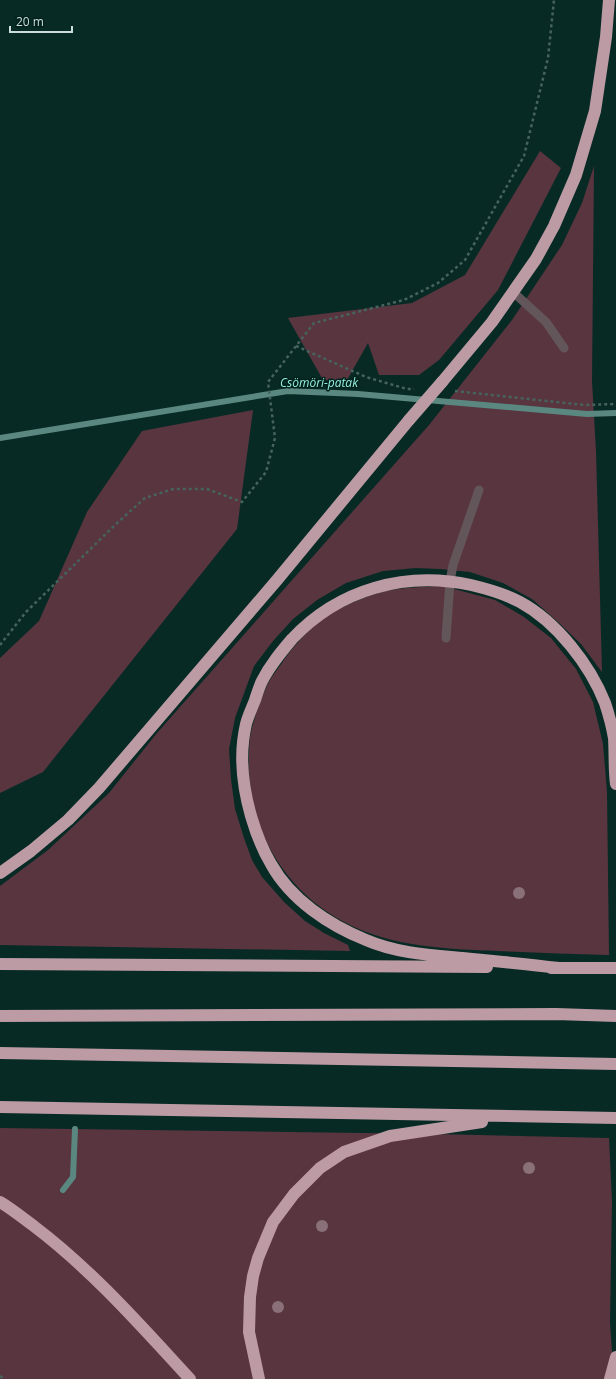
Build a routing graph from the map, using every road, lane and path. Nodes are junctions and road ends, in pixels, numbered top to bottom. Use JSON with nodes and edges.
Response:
{"nodes":[{"id":1,"x":554,"y":0,"type":"edge"},
{"id":2,"x":609,"y":0,"type":"edge"},
{"id":3,"x":513,"y":292,"type":"junction"},
{"id":4,"x":296,"y":346,"type":"junction"},
{"id":5,"x":564,"y":348,"type":"dead end"},
{"id":6,"x":407,"y":389,"type":"dead end"},
{"id":7,"x":466,"y":392,"type":"dead end"},
{"id":8,"x":616,"y":404,"type":"edge"},
{"id":9,"x":479,"y":490,"type":"dead end"},
{"id":10,"x":450,"y":581,"type":"junction"},
{"id":11,"x":446,"y":638,"type":"dead end"},
{"id":12,"x":0,"y":645,"type":"edge"},
{"id":13,"x":616,"y":784,"type":"edge"},
{"id":14,"x":0,"y":873,"type":"edge"},
{"id":15,"x":0,"y":964,"type":"edge"},
{"id":16,"x":559,"y":968,"type":"junction"},
{"id":17,"x":616,"y":968,"type":"edge"},
{"id":18,"x":0,"y":1016,"type":"edge"},
{"id":19,"x":616,"y":1016,"type":"edge"},
{"id":20,"x":0,"y":1053,"type":"edge"},
{"id":21,"x":616,"y":1064,"type":"edge"},
{"id":22,"x":0,"y":1107,"type":"edge"},
{"id":23,"x":519,"y":1117,"type":"junction"},
{"id":24,"x":616,"y":1118,"type":"edge"},
{"id":25,"x":0,"y":1202,"type":"edge"},
{"id":26,"x":616,"y":1357,"type":"edge"},
{"id":27,"x":0,"y":1376,"type":"edge"},
{"id":28,"x":4,"y":1379,"type":"edge"},
{"id":29,"x":190,"y":1379,"type":"edge"},
{"id":30,"x":259,"y":1379,"type":"edge"},
{"id":31,"x":610,"y":1379,"type":"edge"}],
"edges":[{"from":1,"to":4,"type":"path"},
{"from":2,"to":3,"type":"highway"},
{"from":3,"to":5,"type":"lane"},
{"from":3,"to":14,"type":"highway","bridge":true},
{"from":4,"to":6,"type":"path"},
{"from":4,"to":12,"type":"path"},
{"from":7,"to":8,"type":"path"},
{"from":9,"to":10,"type":"lane"},
{"from":10,"to":11,"type":"lane"},
{"from":10,"to":13,"type":"highway"},
{"from":10,"to":16,"type":"highway"},
{"from":15,"to":16,"type":"highway"},
{"from":16,"to":17,"type":"highway"},
{"from":18,"to":19,"type":"highway"},
{"from":20,"to":21,"type":"highway"},
{"from":22,"to":23,"type":"highway"},
{"from":23,"to":24,"type":"highway"},
{"from":23,"to":30,"type":"highway"},
{"from":25,"to":29,"type":"highway"},
{"from":26,"to":31,"type":"highway"},
{"from":27,"to":28,"type":"path"}]}
